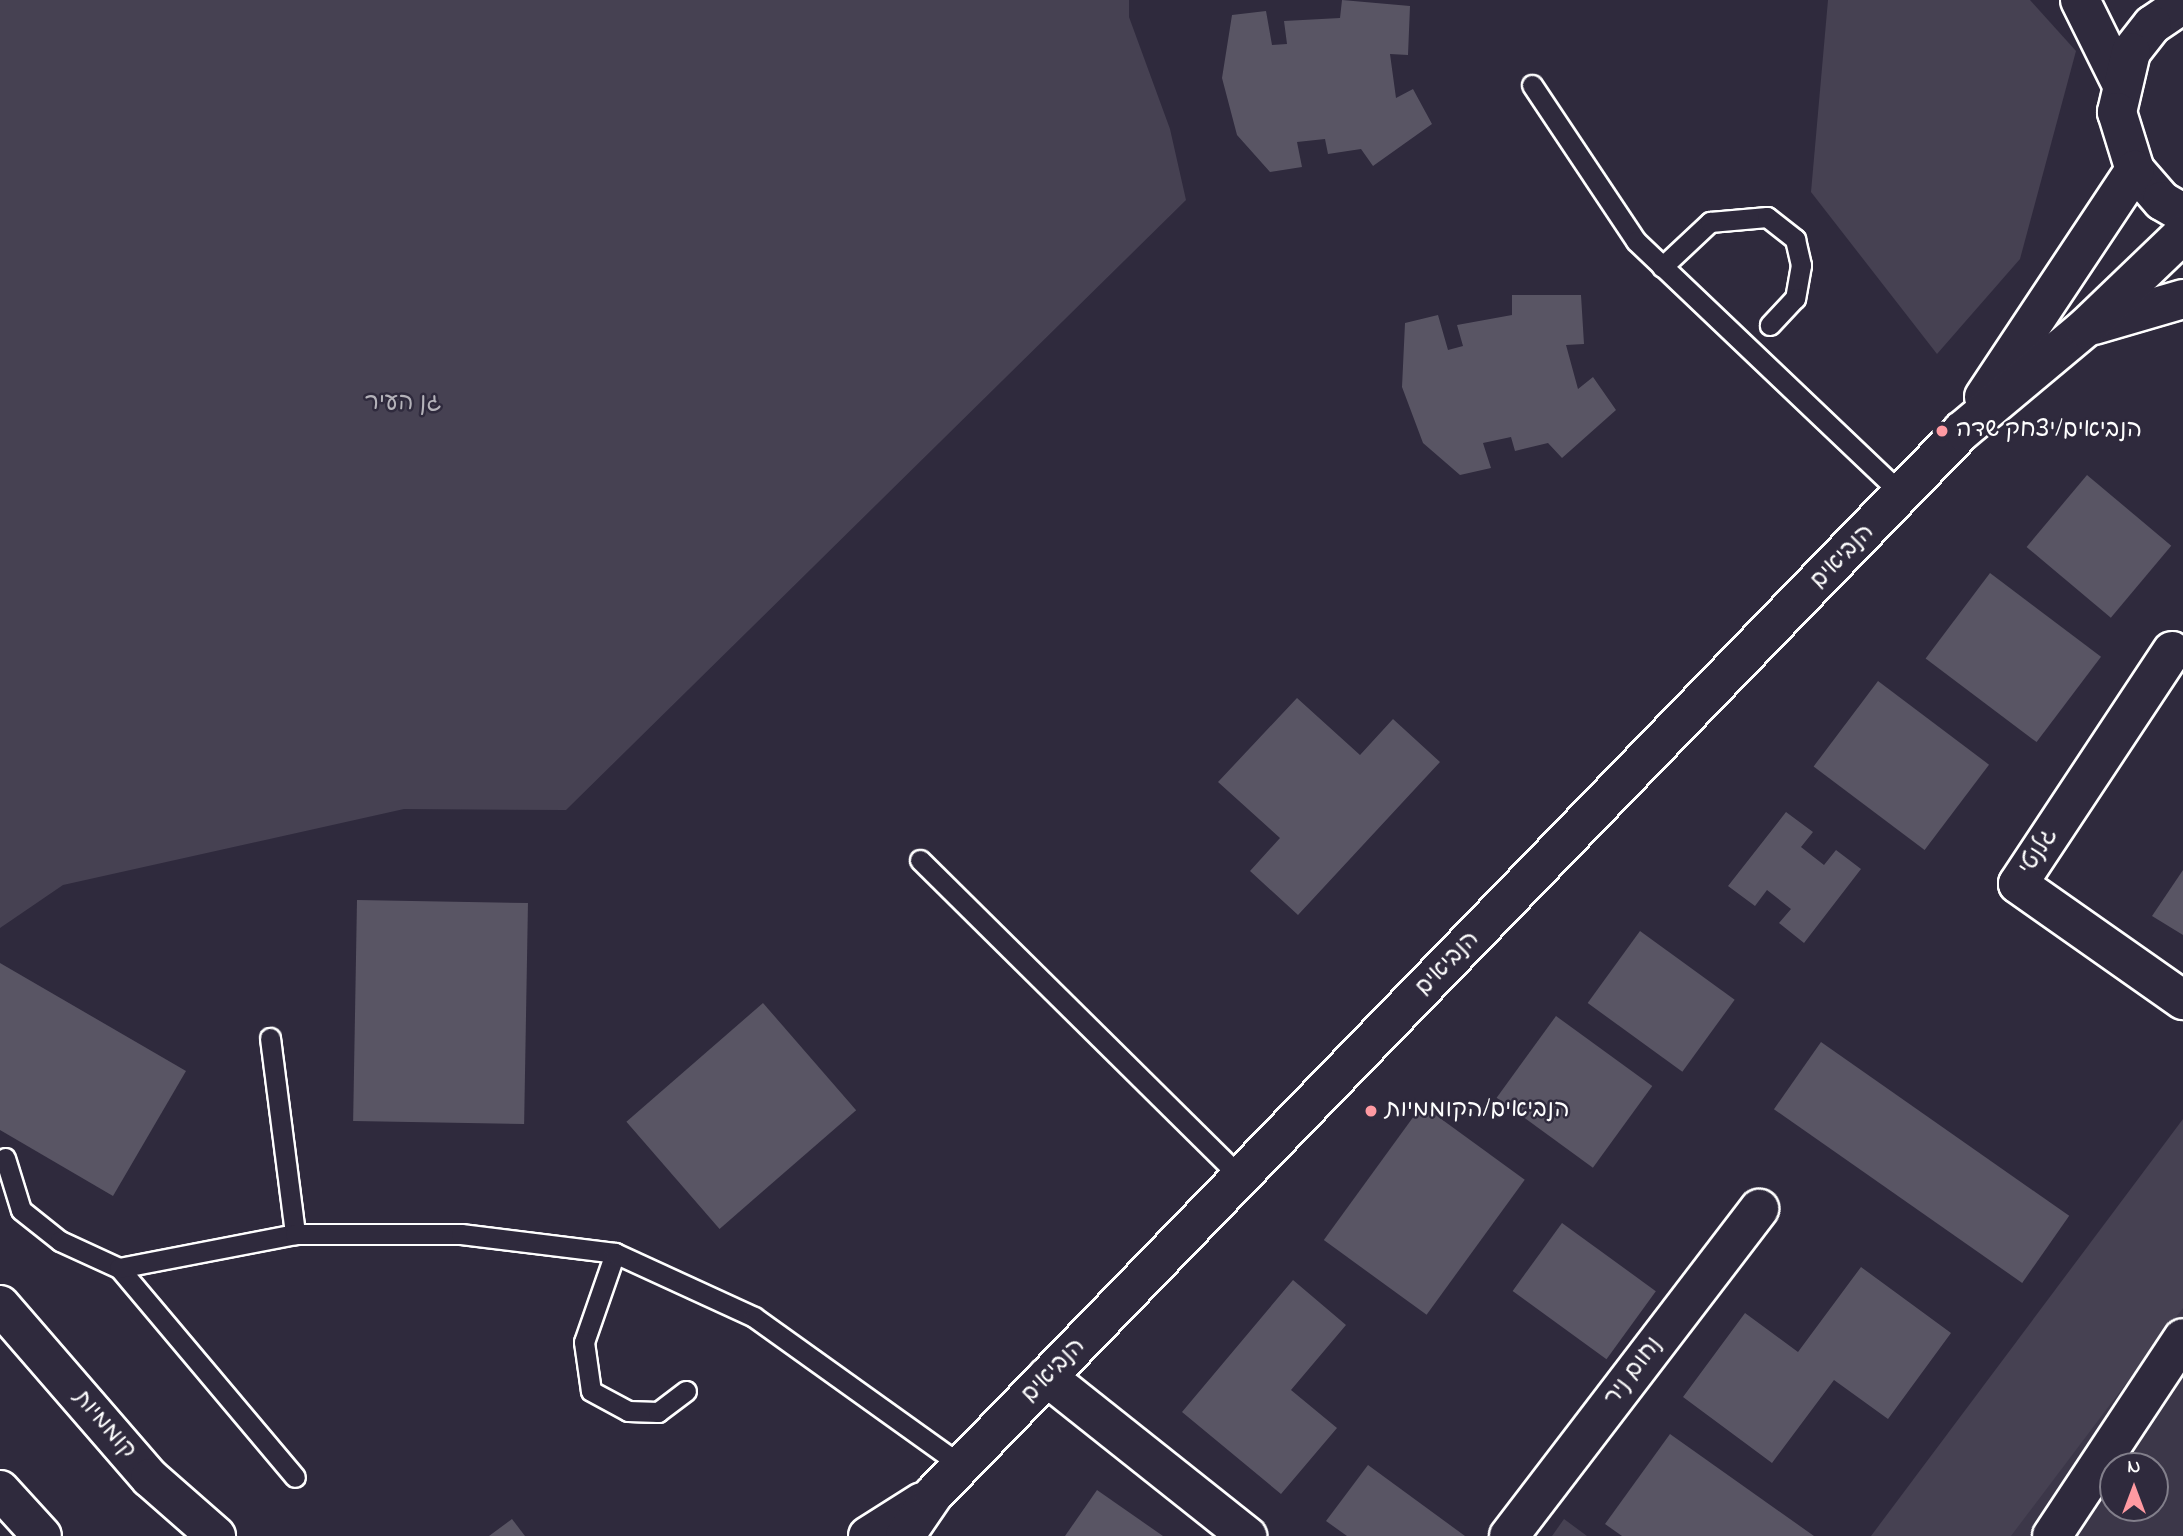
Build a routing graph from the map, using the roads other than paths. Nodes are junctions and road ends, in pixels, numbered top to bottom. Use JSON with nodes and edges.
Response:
{"nodes":[{"id":1,"x":2080,"y":0,"type":"edge"},
{"id":2,"x":2183,"y":4,"type":"edge"},
{"id":3,"x":2120,"y":81,"type":"junction"},
{"id":4,"x":1532,"y":85,"type":"dead end"},
{"id":5,"x":2135,"y":170,"type":"junction"},
{"id":6,"x":2183,"y":212,"type":"edge"},
{"id":7,"x":2183,"y":234,"type":"edge"},
{"id":8,"x":1662,"y":267,"type":"junction"},
{"id":9,"x":2183,"y":299,"type":"edge"},
{"id":10,"x":1770,"y":326,"type":"dead end"},
{"id":11,"x":2085,"y":328,"type":"junction"},
{"id":12,"x":1962,"y":431,"type":"junction"},
{"id":13,"x":1903,"y":495,"type":"junction"},
{"id":14,"x":2172,"y":651,"type":"dead end"},
{"id":15,"x":920,"y":860,"type":"dead end"},
{"id":16,"x":2183,"y":1000,"type":"edge"},
{"id":17,"x":270,"y":1038,"type":"dead end"},
{"id":18,"x":5,"y":1158,"type":"dead end"},
{"id":19,"x":1241,"y":1178,"type":"junction"},
{"id":20,"x":1759,"y":1209,"type":"dead end"},
{"id":21,"x":295,"y":1234,"type":"junction"},
{"id":22,"x":615,"y":1253,"type":"junction"},
{"id":23,"x":119,"y":1268,"type":"junction"},
{"id":24,"x":0,"y":1305,"type":"edge"},
{"id":25,"x":2183,"y":1338,"type":"edge"},
{"id":26,"x":1047,"y":1377,"type":"junction"},
{"id":27,"x":686,"y":1391,"type":"dead end"},
{"id":28,"x":962,"y":1466,"type":"junction"},
{"id":29,"x":295,"y":1477,"type":"dead end"},
{"id":30,"x":0,"y":1490,"type":"edge"},
{"id":31,"x":933,"y":1495,"type":"junction"},
{"id":32,"x":41,"y":1536,"type":"edge"},
{"id":33,"x":216,"y":1536,"type":"edge"},
{"id":34,"x":868,"y":1536,"type":"edge"},
{"id":35,"x":905,"y":1536,"type":"edge"},
{"id":36,"x":1247,"y":1536,"type":"edge"},
{"id":37,"x":1509,"y":1536,"type":"edge"},
{"id":38,"x":2052,"y":1536,"type":"edge"}],
"edges":[{"from":1,"to":3,"type":"street"},
{"from":2,"to":3,"type":"street"},
{"from":3,"to":5,"type":"street"},
{"from":4,"to":8,"type":"lane"},
{"from":5,"to":6,"type":"street"},
{"from":5,"to":12,"type":"street","name":"הנביאים"},
{"from":7,"to":11,"type":"street","name":"הנביאים"},
{"from":8,"to":10,"type":"lane"},
{"from":8,"to":13,"type":"lane"},
{"from":9,"to":11,"type":"street"},
{"from":11,"to":12,"type":"street","name":"הנביאים"},
{"from":12,"to":13,"type":"street","name":"הנביאים"},
{"from":13,"to":19,"type":"street","name":"הנביאים"},
{"from":14,"to":16,"type":"street","name":"גלנטי"},
{"from":15,"to":19,"type":"lane"},
{"from":17,"to":21,"type":"lane"},
{"from":18,"to":23,"type":"lane"},
{"from":19,"to":26,"type":"street","name":"הנביאים"},
{"from":20,"to":37,"type":"street","name":"נחום ניר"},
{"from":21,"to":22,"type":"lane"},
{"from":21,"to":23,"type":"lane"},
{"from":22,"to":27,"type":"lane"},
{"from":22,"to":28,"type":"lane"},
{"from":23,"to":29,"type":"lane"},
{"from":24,"to":33,"type":"street","name":"קוממיות"},
{"from":25,"to":38,"type":"street"},
{"from":26,"to":28,"type":"street","name":"הנביאים"},
{"from":26,"to":36,"type":"street"},
{"from":28,"to":31,"type":"street","name":"הנביאים"},
{"from":30,"to":32,"type":"street"},
{"from":31,"to":34,"type":"street","name":"הנביאים"},
{"from":31,"to":35,"type":"street","name":"הנביאים"}]}
